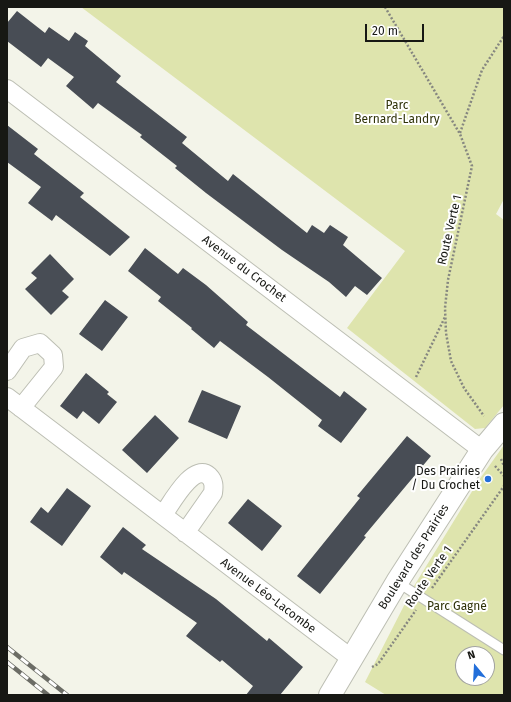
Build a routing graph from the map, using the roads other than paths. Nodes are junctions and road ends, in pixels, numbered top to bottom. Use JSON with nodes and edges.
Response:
{"nodes":[{"id":1,"x":7,"y":88,"type":"edge"},
{"id":2,"x":7,"y":371,"type":"edge"},
{"id":3,"x":14,"y":402,"type":"edge"},
{"id":4,"x":492,"y":438,"type":"edge"},
{"id":5,"x":163,"y":515,"type":"junction"},
{"id":6,"x":185,"y":532,"type":"junction"},
{"id":7,"x":397,"y":582,"type":"junction"},
{"id":8,"x":504,"y":650,"type":"edge"},
{"id":9,"x":359,"y":664,"type":"junction"},
{"id":10,"x":330,"y":695,"type":"edge"}],
"edges":[{"from":1,"to":4,"type":"street","name":"Avenue du Crochet"},
{"from":2,"to":3,"type":"street","name":"Avenue Léo-Lacombe"},
{"from":3,"to":5,"type":"street","name":"Avenue Léo-Lacombe"},
{"from":4,"to":7,"type":"street","name":"Boulevard des Prairies"},
{"from":5,"to":6,"type":"street","name":"Avenue Léo-Lacombe"},
{"from":5,"to":6,"type":"street"},
{"from":6,"to":9,"type":"street","name":"Avenue Léo-Lacombe"},
{"from":7,"to":8,"type":"lane"},
{"from":7,"to":9,"type":"street","name":"Boulevard des Prairies"},
{"from":9,"to":10,"type":"street","name":"Boulevard des Prairies"}]}
